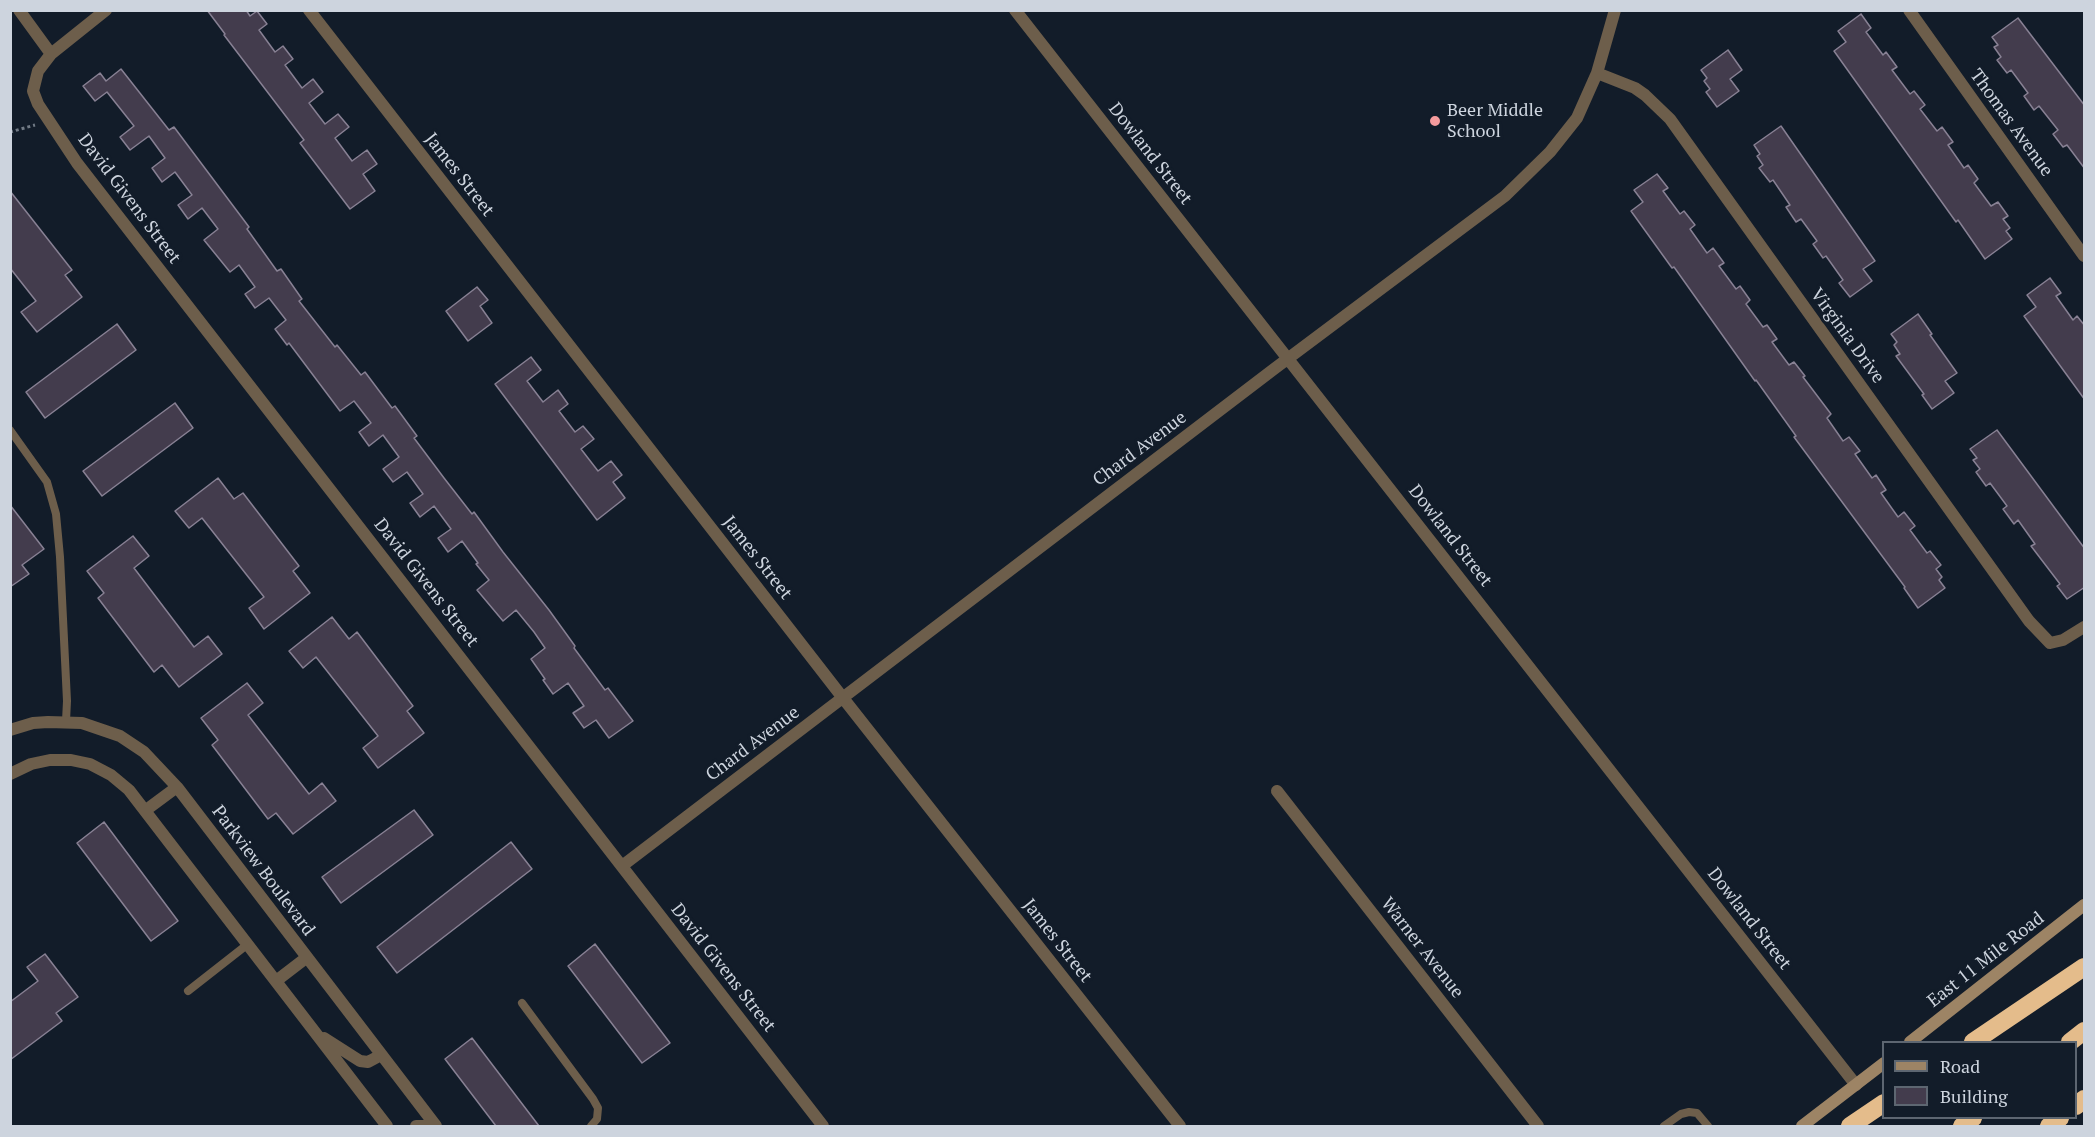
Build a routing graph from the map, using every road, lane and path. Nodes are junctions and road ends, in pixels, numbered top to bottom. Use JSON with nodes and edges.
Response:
{"nodes":[{"id":1,"x":19,"y":10,"type":"edge"},
{"id":2,"x":106,"y":10,"type":"edge"},
{"id":3,"x":309,"y":10,"type":"edge"},
{"id":4,"x":1016,"y":10,"type":"edge"},
{"id":5,"x":1615,"y":10,"type":"edge"},
{"id":6,"x":1909,"y":10,"type":"edge"},
{"id":7,"x":51,"y":54,"type":"junction"},
{"id":8,"x":1597,"y":73,"type":"junction"},
{"id":9,"x":49,"y":121,"type":"junction"},
{"id":10,"x":10,"y":132,"type":"edge"},
{"id":11,"x":2085,"y":256,"type":"edge"},
{"id":12,"x":1287,"y":359,"type":"junction"},
{"id":13,"x":10,"y":430,"type":"edge"},
{"id":14,"x":2085,"y":627,"type":"edge"},
{"id":15,"x":843,"y":698,"type":"junction"},
{"id":16,"x":66,"y":721,"type":"junction"},
{"id":17,"x":10,"y":730,"type":"edge"},
{"id":18,"x":10,"y":774,"type":"edge"},
{"id":19,"x":177,"y":787,"type":"junction"},
{"id":20,"x":1277,"y":791,"type":"dead end"},
{"id":21,"x":146,"y":810,"type":"junction"},
{"id":22,"x":622,"y":866,"type":"junction"},
{"id":23,"x":2085,"y":905,"type":"edge"},
{"id":24,"x":248,"y":944,"type":"junction"},
{"id":25,"x":306,"y":958,"type":"junction"},
{"id":26,"x":2085,"y":967,"type":"edge"},
{"id":27,"x":276,"y":981,"type":"junction"},
{"id":28,"x":188,"y":991,"type":"dead end"},
{"id":29,"x":522,"y":1003,"type":"dead end"},
{"id":30,"x":2085,"y":1031,"type":"edge"},
{"id":31,"x":315,"y":1032,"type":"junction"},
{"id":32,"x":1911,"y":1041,"type":"edge"},
{"id":33,"x":1974,"y":1041,"type":"edge"},
{"id":34,"x":2071,"y":1041,"type":"edge"},
{"id":35,"x":381,"y":1055,"type":"junction"},
{"id":36,"x":1882,"y":1065,"type":"edge"},
{"id":37,"x":1856,"y":1085,"type":"junction"},
{"id":38,"x":1882,"y":1104,"type":"edge"},
{"id":39,"x":387,"y":1126,"type":"edge"},
{"id":40,"x":416,"y":1126,"type":"edge"},
{"id":41,"x":433,"y":1126,"type":"edge"},
{"id":42,"x":591,"y":1126,"type":"edge"},
{"id":43,"x":823,"y":1126,"type":"edge"},
{"id":44,"x":1180,"y":1126,"type":"edge"},
{"id":45,"x":1538,"y":1126,"type":"edge"},
{"id":46,"x":1664,"y":1126,"type":"edge"},
{"id":47,"x":1708,"y":1126,"type":"edge"},
{"id":48,"x":1802,"y":1126,"type":"edge"},
{"id":49,"x":1850,"y":1126,"type":"edge"}],
"edges":[{"from":1,"to":7,"type":"street"},
{"from":2,"to":7,"type":"street"},
{"from":3,"to":15,"type":"street","name":"James Street"},
{"from":4,"to":12,"type":"street","name":"Dowland Street"},
{"from":5,"to":8,"type":"street","name":"Chard Avenue"},
{"from":6,"to":11,"type":"street","name":"Thomas Avenue"},
{"from":7,"to":9,"type":"street","name":"David Givens Street"},
{"from":8,"to":12,"type":"street","name":"Chard Avenue"},
{"from":8,"to":14,"type":"street","name":"Virginia Drive"},
{"from":9,"to":10,"type":"path"},
{"from":9,"to":22,"type":"street","name":"David Givens Street"},
{"from":12,"to":15,"type":"street","name":"Chard Avenue"},
{"from":12,"to":37,"type":"street","name":"Dowland Street"},
{"from":13,"to":16,"type":"lane"},
{"from":15,"to":22,"type":"street","name":"Chard Avenue"},
{"from":15,"to":44,"type":"street","name":"James Street"},
{"from":16,"to":17,"type":"street","name":"Parkview Boulevard"},
{"from":16,"to":19,"type":"street","name":"Parkview Boulevard"},
{"from":18,"to":21,"type":"street"},
{"from":19,"to":21,"type":"street"},
{"from":19,"to":25,"type":"street","name":"Parkview Boulevard"},
{"from":20,"to":45,"type":"street","name":"Warner Avenue"},
{"from":21,"to":24,"type":"street"},
{"from":22,"to":43,"type":"street","name":"David Givens Street"},
{"from":23,"to":32,"type":"main road","name":"East 11 Mile Road"},
{"from":24,"to":27,"type":"street"},
{"from":24,"to":28,"type":"lane"},
{"from":25,"to":27,"type":"street"},
{"from":25,"to":35,"type":"street","name":"Parkview Boulevard"},
{"from":26,"to":33,"type":"highway"},
{"from":27,"to":31,"type":"street"},
{"from":29,"to":42,"type":"lane"},
{"from":30,"to":34,"type":"highway"},
{"from":31,"to":35,"type":"street"},
{"from":31,"to":39,"type":"street"},
{"from":35,"to":41,"type":"street","name":"Parkview Boulevard"},
{"from":36,"to":37,"type":"main road"},
{"from":37,"to":48,"type":"main road"},
{"from":38,"to":49,"type":"highway"},
{"from":40,"to":41,"type":"street"},
{"from":46,"to":47,"type":"lane"}]}
